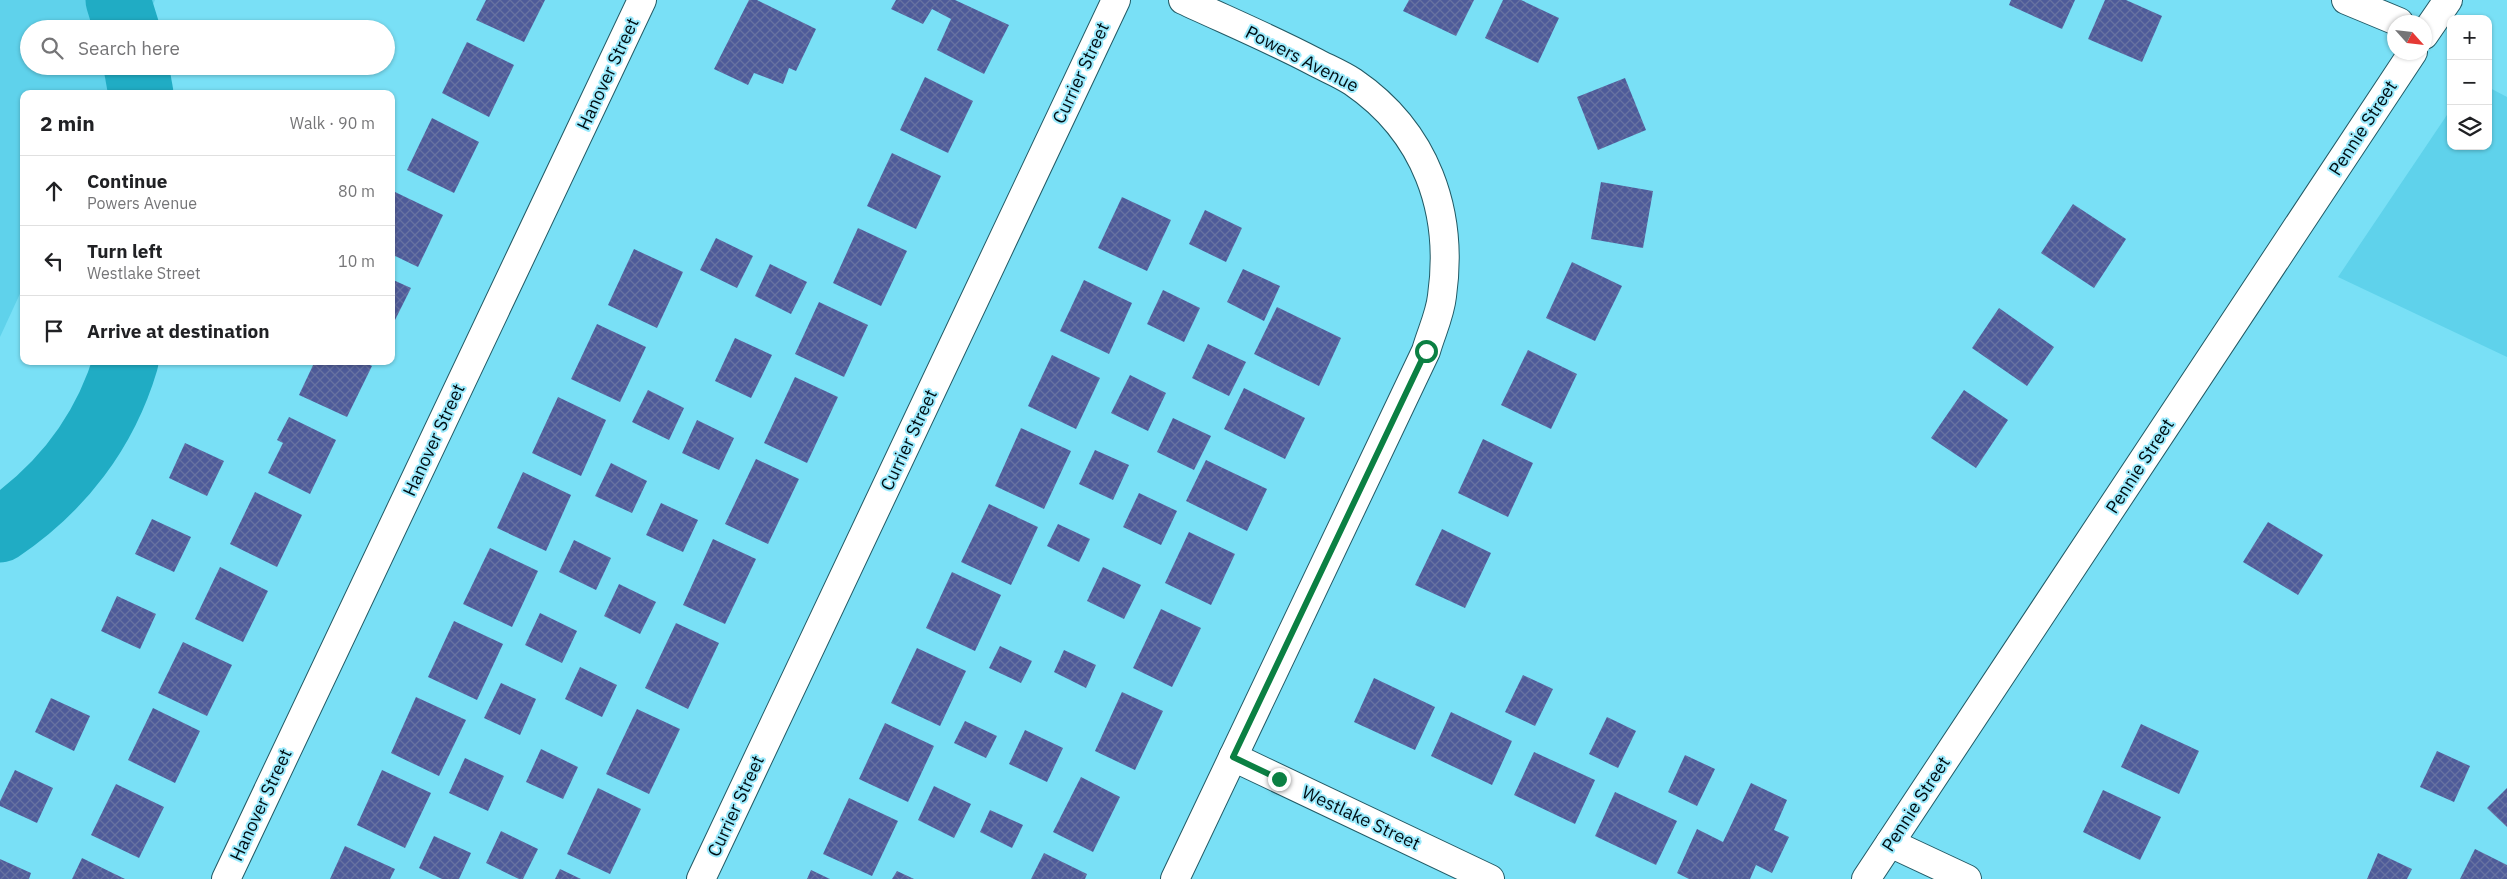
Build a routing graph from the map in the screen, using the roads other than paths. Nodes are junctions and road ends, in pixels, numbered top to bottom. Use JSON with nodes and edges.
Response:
{"nodes":[{"id":1,"x":642,"y":0,"type":"edge"},
{"id":2,"x":1116,"y":0,"type":"edge"},
{"id":3,"x":1183,"y":0,"type":"edge"},
{"id":4,"x":2346,"y":0,"type":"edge"},
{"id":5,"x":2448,"y":0,"type":"edge"},
{"id":6,"x":2387,"y":17,"type":"edge"},
{"id":7,"x":2432,"y":24,"type":"edge"},
{"id":8,"x":2408,"y":60,"type":"edge"},
{"id":9,"x":1233,"y":757,"type":"junction"},
{"id":10,"x":1890,"y":843,"type":"junction"},
{"id":11,"x":226,"y":879,"type":"edge"},
{"id":12,"x":701,"y":879,"type":"edge"},
{"id":13,"x":1175,"y":879,"type":"edge"},
{"id":14,"x":1490,"y":879,"type":"edge"},
{"id":15,"x":1866,"y":879,"type":"edge"},
{"id":16,"x":1967,"y":879,"type":"edge"}],
"edges":[{"from":1,"to":11,"type":"street","name":"Hanover Street"},
{"from":2,"to":12,"type":"street","name":"Currier Street"},
{"from":3,"to":9,"type":"street","name":"Powers Avenue"},
{"from":4,"to":6,"type":"street"},
{"from":5,"to":7,"type":"street","name":"Pennie Street"},
{"from":8,"to":10,"type":"street","name":"Pennie Street"},
{"from":9,"to":13,"type":"street","name":"Powers Avenue"},
{"from":9,"to":14,"type":"street","name":"Westlake Street"},
{"from":10,"to":15,"type":"street","name":"Pennie Street"},
{"from":10,"to":16,"type":"street"}]}
